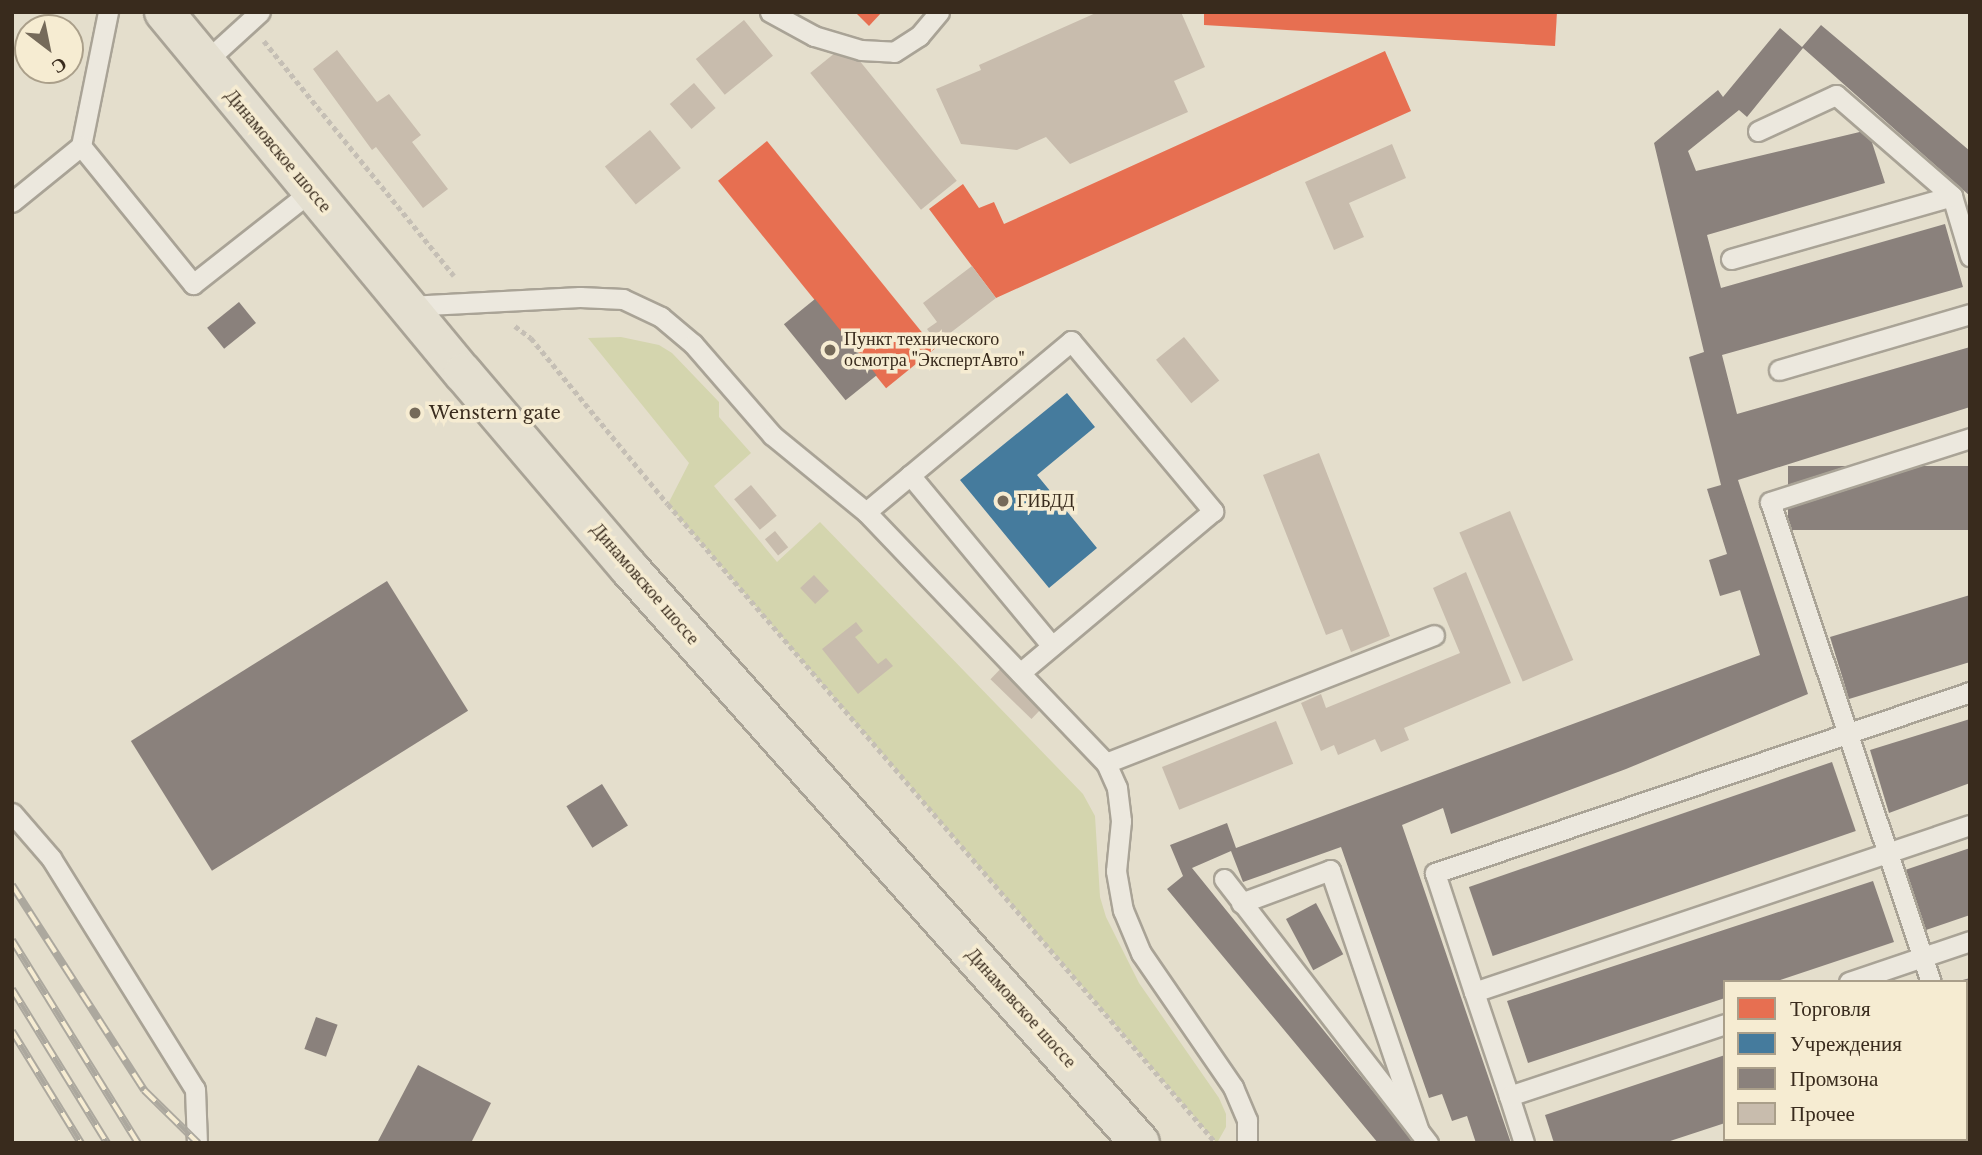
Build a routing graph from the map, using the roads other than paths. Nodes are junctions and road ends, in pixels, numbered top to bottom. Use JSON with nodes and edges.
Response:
{"nodes":[{"id":1,"x":107,"y":12,"type":"edge"},
{"id":2,"x":164,"y":12,"type":"edge"},
{"id":3,"x":770,"y":12,"type":"edge"},
{"id":4,"x":939,"y":12,"type":"edge"},
{"id":5,"x":254,"y":17,"type":"edge"},
{"id":6,"x":205,"y":62,"type":"junction"},
{"id":7,"x":1758,"y":131,"type":"dead end"},
{"id":8,"x":81,"y":146,"type":"junction"},
{"id":9,"x":311,"y":191,"type":"junction"},
{"id":10,"x":1952,"y":196,"type":"junction"},
{"id":11,"x":12,"y":202,"type":"edge"},
{"id":12,"x":1970,"y":256,"type":"edge"},
{"id":13,"x":1731,"y":259,"type":"dead end"},
{"id":14,"x":407,"y":306,"type":"junction"},
{"id":15,"x":1970,"y":314,"type":"edge"},
{"id":16,"x":1779,"y":370,"type":"dead end"},
{"id":17,"x":1970,"y":438,"type":"edge"},
{"id":18,"x":910,"y":475,"type":"junction"},
{"id":19,"x":866,"y":512,"type":"junction"},
{"id":20,"x":1434,"y":635,"type":"dead end"},
{"id":21,"x":1052,"y":646,"type":"junction"},
{"id":22,"x":1020,"y":673,"type":"junction"},
{"id":23,"x":1970,"y":692,"type":"edge"},
{"id":24,"x":1848,"y":733,"type":"junction"},
{"id":25,"x":1106,"y":763,"type":"junction"},
{"id":26,"x":12,"y":813,"type":"edge"},
{"id":27,"x":1970,"y":825,"type":"edge"},
{"id":28,"x":1888,"y":852,"type":"junction"},
{"id":29,"x":1224,"y":879,"type":"dead end"},
{"id":30,"x":1241,"y":903,"type":"junction"},
{"id":31,"x":1970,"y":941,"type":"edge"},
{"id":32,"x":1923,"y":957,"type":"junction"},
{"id":33,"x":1855,"y":980,"type":"edge"},
{"id":34,"x":1930,"y":980,"type":"edge"},
{"id":35,"x":1474,"y":992,"type":"junction"},
{"id":36,"x":1723,"y":1025,"type":"edge"},
{"id":37,"x":1509,"y":1096,"type":"junction"},
{"id":38,"x":1424,"y":1137,"type":"edge"},
{"id":39,"x":197,"y":1143,"type":"edge"},
{"id":40,"x":1140,"y":1143,"type":"edge"},
{"id":41,"x":1247,"y":1143,"type":"edge"},
{"id":42,"x":1524,"y":1143,"type":"edge"}],
"edges":[{"from":1,"to":8,"type":"lane"},
{"from":2,"to":6,"type":"main road","name":"Динамовское шоссе"},
{"from":3,"to":4,"type":"lane"},
{"from":5,"to":6,"type":"lane"},
{"from":6,"to":9,"type":"main road","name":"Динамовское шоссе"},
{"from":7,"to":10,"type":"lane"},
{"from":8,"to":9,"type":"lane"},
{"from":8,"to":11,"type":"lane"},
{"from":9,"to":14,"type":"main road","name":"Динамовское шоссе"},
{"from":10,"to":12,"type":"lane"},
{"from":10,"to":13,"type":"lane"},
{"from":14,"to":19,"type":"lane"},
{"from":14,"to":40,"type":"main road","name":"Динамовское шоссе"},
{"from":15,"to":16,"type":"lane"},
{"from":17,"to":24,"type":"lane"},
{"from":18,"to":19,"type":"lane"},
{"from":18,"to":21,"type":"lane"},
{"from":18,"to":21,"type":"lane"},
{"from":19,"to":22,"type":"lane"},
{"from":20,"to":25,"type":"lane"},
{"from":21,"to":22,"type":"lane"},
{"from":22,"to":25,"type":"lane"},
{"from":23,"to":24,"type":"lane"},
{"from":24,"to":28,"type":"lane"},
{"from":24,"to":35,"type":"lane"},
{"from":25,"to":41,"type":"lane"},
{"from":26,"to":39,"type":"lane"},
{"from":27,"to":28,"type":"lane"},
{"from":28,"to":32,"type":"lane"},
{"from":28,"to":35,"type":"lane"},
{"from":29,"to":30,"type":"lane"},
{"from":30,"to":38,"type":"lane"},
{"from":30,"to":38,"type":"lane"},
{"from":31,"to":32,"type":"lane"},
{"from":32,"to":33,"type":"lane"},
{"from":32,"to":34,"type":"lane"},
{"from":35,"to":37,"type":"lane"},
{"from":36,"to":37,"type":"lane"},
{"from":37,"to":42,"type":"lane"}]}
